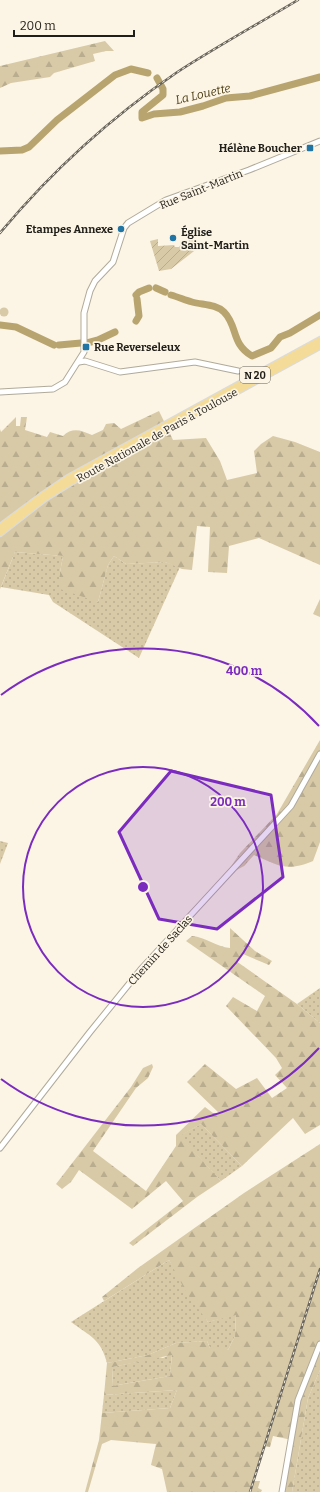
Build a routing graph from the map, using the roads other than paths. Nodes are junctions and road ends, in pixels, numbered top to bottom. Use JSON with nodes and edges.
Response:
{"nodes":[{"id":1,"x":320,"y":141,"type":"edge"},
{"id":2,"x":320,"y":340,"type":"edge"},
{"id":3,"x":320,"y":346,"type":"edge"},
{"id":4,"x":79,"y":362,"type":"junction"},
{"id":5,"x":238,"y":371,"type":"dead end"},
{"id":6,"x":0,"y":392,"type":"edge"},
{"id":7,"x":0,"y":527,"type":"edge"},
{"id":8,"x":0,"y":533,"type":"edge"},
{"id":9,"x":320,"y":754,"type":"edge"},
{"id":10,"x":0,"y":1148,"type":"edge"},
{"id":11,"x":320,"y":1344,"type":"edge"},
{"id":12,"x":282,"y":1492,"type":"edge"}],
"edges":[{"from":1,"to":4,"type":"street","name":"Rue Saint-Martin"},
{"from":2,"to":7,"type":"main road","name":"Route Nationale de Paris à Toulouse","number":"N 20"},
{"from":3,"to":8,"type":"main road","name":"Route Nationale de Paris à Toulouse","number":"N 20"},
{"from":4,"to":5,"type":"street"},
{"from":4,"to":6,"type":"street","name":"Rue Saint-Martin"},
{"from":9,"to":10,"type":"street","name":"Chemin de Saclas"},
{"from":11,"to":12,"type":"street"}]}
